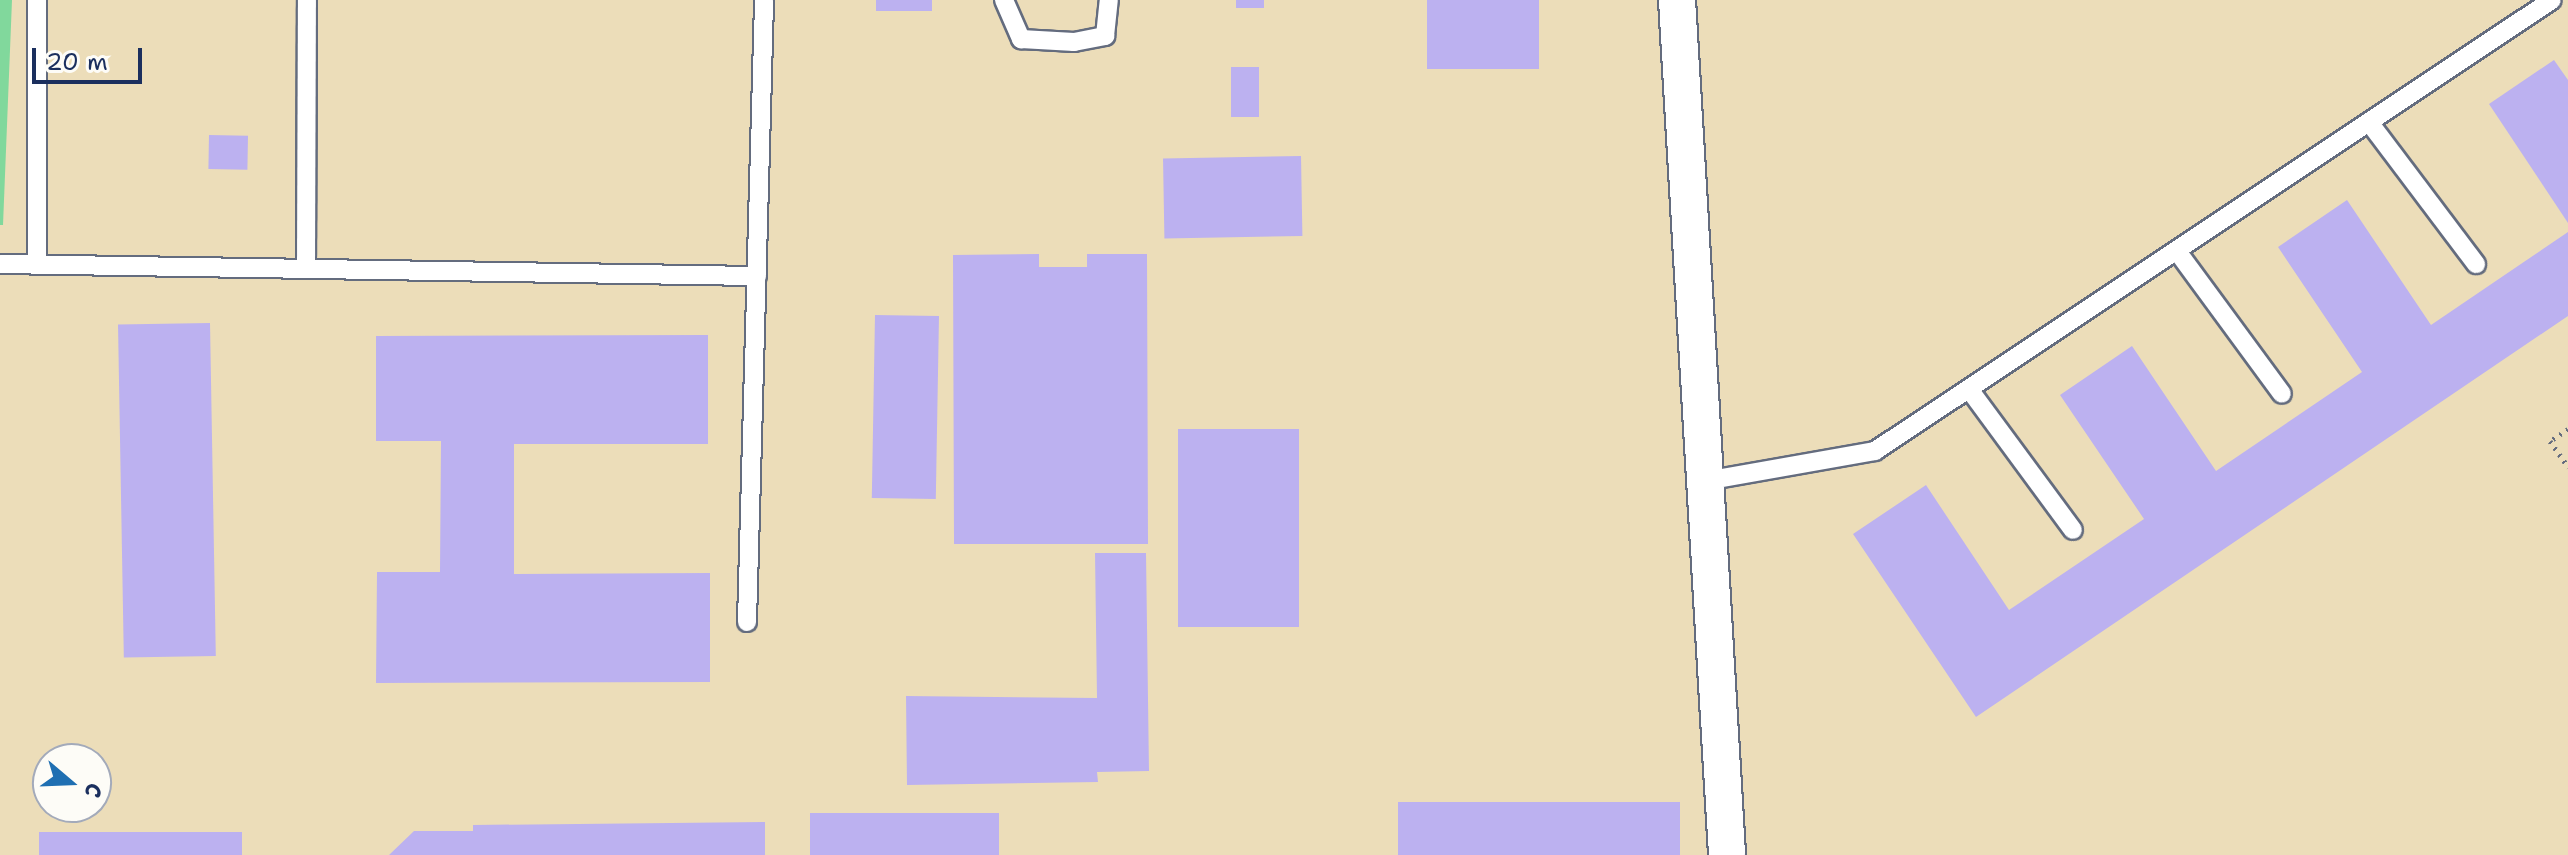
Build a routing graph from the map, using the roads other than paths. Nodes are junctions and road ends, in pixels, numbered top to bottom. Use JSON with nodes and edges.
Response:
{"nodes":[{"id":1,"x":37,"y":0,"type":"edge"},
{"id":2,"x":307,"y":0,"type":"edge"},
{"id":3,"x":764,"y":0,"type":"edge"},
{"id":4,"x":1004,"y":0,"type":"edge"},
{"id":5,"x":1109,"y":0,"type":"edge"},
{"id":6,"x":1677,"y":0,"type":"edge"},
{"id":7,"x":2552,"y":0,"type":"edge"},
{"id":8,"x":2369,"y":122,"type":"junction"},
{"id":9,"x":2177,"y":251,"type":"junction"},
{"id":10,"x":0,"y":264,"type":"edge"},
{"id":11,"x":37,"y":264,"type":"junction"},
{"id":12,"x":2476,"y":264,"type":"dead end"},
{"id":13,"x":306,"y":268,"type":"junction"},
{"id":14,"x":757,"y":276,"type":"junction"},
{"id":15,"x":1969,"y":389,"type":"junction"},
{"id":16,"x":2282,"y":394,"type":"dead end"},
{"id":17,"x":1705,"y":481,"type":"junction"},
{"id":18,"x":2073,"y":530,"type":"dead end"},
{"id":19,"x":747,"y":622,"type":"dead end"},
{"id":20,"x":1727,"y":855,"type":"edge"}],
"edges":[{"from":1,"to":11,"type":"lane"},
{"from":2,"to":13,"type":"lane"},
{"from":3,"to":14,"type":"lane"},
{"from":4,"to":5,"type":"lane"},
{"from":6,"to":17,"type":"street"},
{"from":7,"to":8,"type":"lane"},
{"from":8,"to":9,"type":"lane"},
{"from":8,"to":12,"type":"lane"},
{"from":9,"to":15,"type":"lane"},
{"from":9,"to":16,"type":"lane"},
{"from":10,"to":11,"type":"lane"},
{"from":11,"to":13,"type":"lane"},
{"from":13,"to":14,"type":"lane"},
{"from":14,"to":19,"type":"lane"},
{"from":15,"to":17,"type":"lane"},
{"from":15,"to":18,"type":"lane"},
{"from":17,"to":20,"type":"street"}]}
